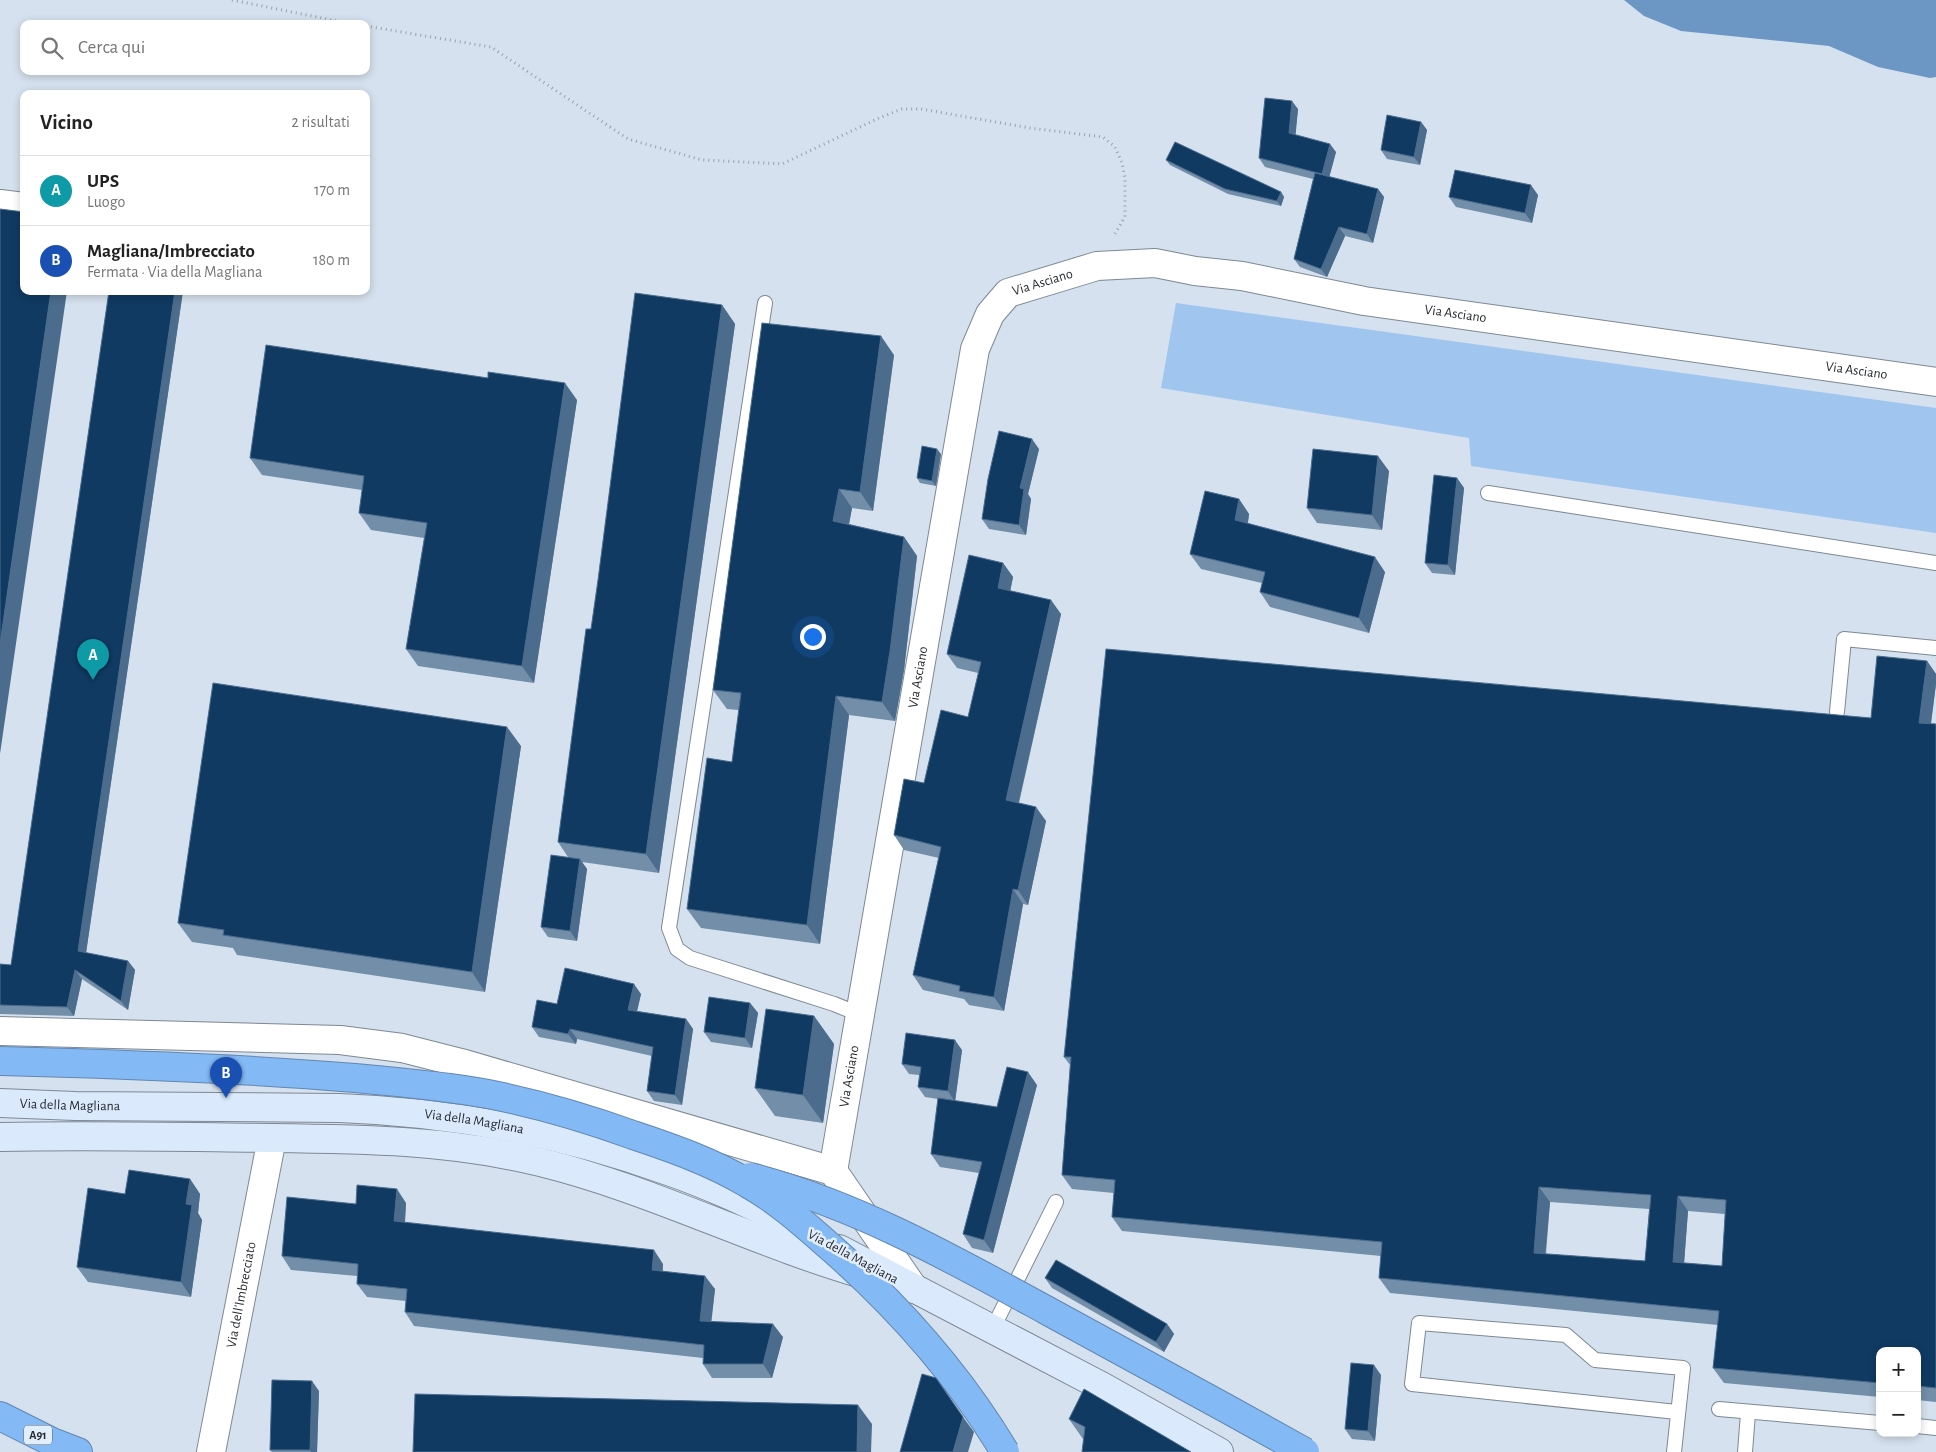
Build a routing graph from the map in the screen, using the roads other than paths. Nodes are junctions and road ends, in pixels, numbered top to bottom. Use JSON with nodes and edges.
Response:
{"nodes":[{"id":1,"x":0,"y":204,"type":"edge"},
{"id":2,"x":20,"y":206,"type":"edge"},
{"id":3,"x":765,"y":303,"type":"dead end"},
{"id":4,"x":1936,"y":382,"type":"edge"},
{"id":5,"x":1488,"y":493,"type":"dead end"},
{"id":6,"x":1936,"y":564,"type":"edge"},
{"id":7,"x":1936,"y":648,"type":"edge"},
{"id":8,"x":1838,"y":712,"type":"dead end"},
{"id":9,"x":861,"y":1015,"type":"junction"},
{"id":10,"x":0,"y":1031,"type":"edge"},
{"id":11,"x":383,"y":1045,"type":"junction"},
{"id":12,"x":0,"y":1060,"type":"edge"},
{"id":13,"x":0,"y":1103,"type":"edge"},
{"id":14,"x":380,"y":1109,"type":"junction"},
{"id":15,"x":0,"y":1137,"type":"edge"},
{"id":16,"x":272,"y":1138,"type":"junction"},
{"id":17,"x":720,"y":1169,"type":"junction"},
{"id":18,"x":833,"y":1171,"type":"junction"},
{"id":19,"x":1056,"y":1202,"type":"dead end"},
{"id":20,"x":914,"y":1289,"type":"junction"},
{"id":21,"x":992,"y":1330,"type":"junction"},
{"id":22,"x":1718,"y":1409,"type":"dead end"},
{"id":23,"x":1677,"y":1412,"type":"junction"},
{"id":24,"x":1748,"y":1413,"type":"junction"},
{"id":25,"x":0,"y":1416,"type":"edge"},
{"id":26,"x":1876,"y":1423,"type":"edge"},
{"id":27,"x":1921,"y":1426,"type":"edge"},
{"id":28,"x":1936,"y":1428,"type":"edge"},
{"id":29,"x":78,"y":1452,"type":"edge"},
{"id":30,"x":211,"y":1452,"type":"edge"},
{"id":31,"x":1005,"y":1452,"type":"edge"},
{"id":32,"x":1219,"y":1452,"type":"edge"},
{"id":33,"x":1305,"y":1452,"type":"edge"},
{"id":34,"x":1674,"y":1452,"type":"edge"},
{"id":35,"x":1745,"y":1452,"type":"edge"}],
"edges":[{"from":1,"to":2,"type":"street"},
{"from":3,"to":9,"type":"lane"},
{"from":4,"to":9,"type":"street","name":"Via Asciano"},
{"from":5,"to":6,"type":"lane"},
{"from":7,"to":8,"type":"lane"},
{"from":9,"to":18,"type":"street","name":"Via Asciano"},
{"from":10,"to":11,"type":"street"},
{"from":11,"to":14,"type":"street"},
{"from":11,"to":18,"type":"street"},
{"from":12,"to":17,"type":"highway","bridge":true},
{"from":13,"to":14,"type":"main road","name":"Via della Magliana"},
{"from":14,"to":20,"type":"main road","name":"Via della Magliana"},
{"from":15,"to":16,"type":"main road","name":"Via della Magliana"},
{"from":16,"to":20,"type":"main road","name":"Via della Magliana"},
{"from":16,"to":30,"type":"street","name":"Via dell'Imbrecciato"},
{"from":17,"to":31,"type":"highway","bridge":true},
{"from":17,"to":33,"type":"highway","bridge":true},
{"from":18,"to":20,"type":"street","name":"Via della Magliana"},
{"from":19,"to":21,"type":"lane"},
{"from":20,"to":21,"type":"main road","name":"Via della Magliana"},
{"from":21,"to":32,"type":"main road","name":"Via della Magliana"},
{"from":22,"to":24,"type":"lane"},
{"from":23,"to":23,"type":"lane"},
{"from":23,"to":34,"type":"lane"},
{"from":24,"to":26,"type":"lane"},
{"from":24,"to":35,"type":"lane"},
{"from":25,"to":29,"type":"highway","number":"A91"},
{"from":27,"to":28,"type":"lane"}]}
